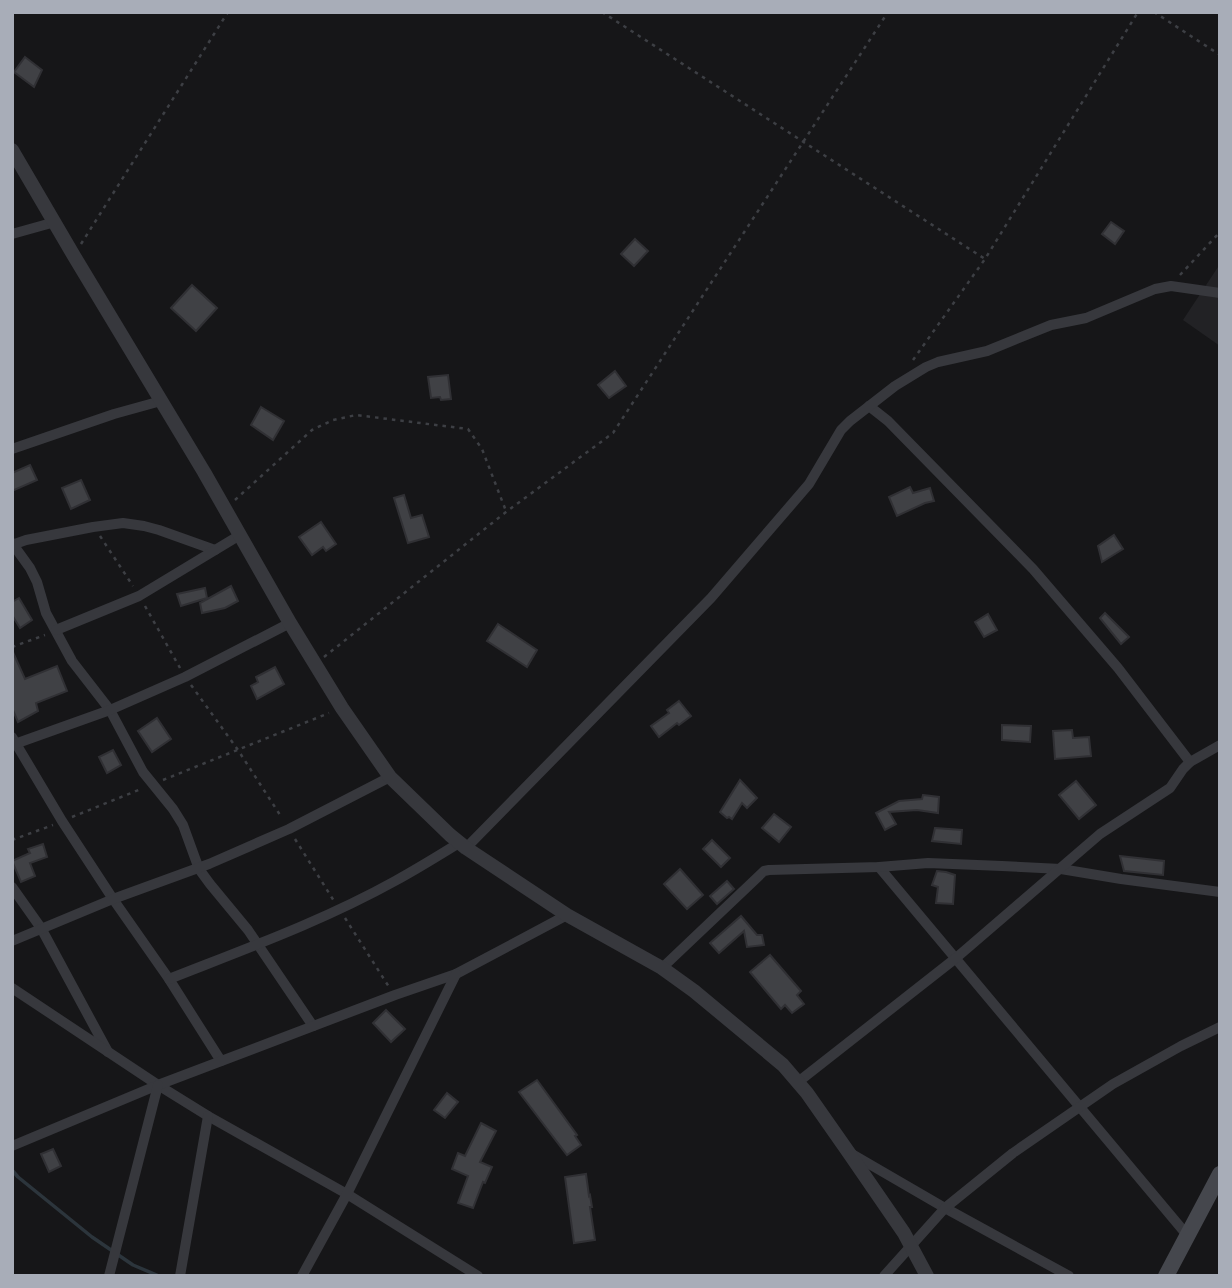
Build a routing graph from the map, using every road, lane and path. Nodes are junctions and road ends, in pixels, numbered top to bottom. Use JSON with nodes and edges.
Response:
{"nodes":[{"id":1,"x":228,"y":12,"type":"edge"},
{"id":2,"x":603,"y":12,"type":"edge"},
{"id":3,"x":888,"y":12,"type":"edge"},
{"id":4,"x":1138,"y":12,"type":"edge"},
{"id":5,"x":1154,"y":12,"type":"edge"},
{"id":6,"x":1220,"y":55,"type":"edge"},
{"id":7,"x":803,"y":141,"type":"junction"},
{"id":8,"x":12,"y":150,"type":"edge"},
{"id":9,"x":55,"y":222,"type":"junction"},
{"id":10,"x":1220,"y":232,"type":"edge"},
{"id":11,"x":12,"y":234,"type":"edge"},
{"id":12,"x":74,"y":256,"type":"junction"},
{"id":13,"x":985,"y":259,"type":"junction"},
{"id":14,"x":1171,"y":286,"type":"junction"},
{"id":15,"x":1220,"y":293,"type":"edge"},
{"id":16,"x":910,"y":365,"type":"dead end"},
{"id":17,"x":161,"y":401,"type":"junction"},
{"id":18,"x":869,"y":406,"type":"junction"},
{"id":19,"x":12,"y":449,"type":"edge"},
{"id":20,"x":225,"y":509,"type":"junction"},
{"id":21,"x":506,"y":512,"type":"junction"},
{"id":22,"x":93,"y":527,"type":"junction"},
{"id":23,"x":240,"y":535,"type":"junction"},
{"id":24,"x":13,"y":544,"type":"edge"},
{"id":25,"x":215,"y":550,"type":"junction"},
{"id":26,"x":139,"y":596,"type":"junction"},
{"id":27,"x":290,"y":623,"type":"junction"},
{"id":28,"x":56,"y":630,"type":"junction"},
{"id":29,"x":12,"y":647,"type":"edge"},
{"id":30,"x":315,"y":664,"type":"junction"},
{"id":31,"x":185,"y":677,"type":"junction"},
{"id":32,"x":341,"y":708,"type":"junction"},
{"id":33,"x":110,"y":709,"type":"junction"},
{"id":34,"x":14,"y":742,"type":"edge"},
{"id":35,"x":1220,"y":745,"type":"edge"},
{"id":36,"x":238,"y":750,"type":"junction"},
{"id":37,"x":1190,"y":762,"type":"junction"},
{"id":38,"x":390,"y":776,"type":"junction"},
{"id":39,"x":153,"y":784,"type":"junction"},
{"id":40,"x":62,"y":821,"type":"junction"},
{"id":41,"x":289,"y":830,"type":"junction"},
{"id":42,"x":12,"y":840,"type":"edge"},
{"id":43,"x":463,"y":846,"type":"junction"},
{"id":44,"x":879,"y":867,"type":"junction"},
{"id":45,"x":199,"y":869,"type":"junction"},
{"id":46,"x":1061,"y":869,"type":"junction"},
{"id":47,"x":12,"y":887,"type":"edge"},
{"id":48,"x":1220,"y":892,"type":"edge"},
{"id":49,"x":113,"y":899,"type":"junction"},
{"id":50,"x":340,"y":909,"type":"junction"},
{"id":51,"x":567,"y":915,"type":"junction"},
{"id":52,"x":41,"y":928,"type":"junction"},
{"id":53,"x":12,"y":941,"type":"edge"},
{"id":54,"x":257,"y":945,"type":"junction"},
{"id":55,"x":956,"y":958,"type":"junction"},
{"id":56,"x":662,"y":968,"type":"junction"},
{"id":57,"x":456,"y":974,"type":"junction"},
{"id":58,"x":169,"y":979,"type":"junction"},
{"id":59,"x":12,"y":988,"type":"edge"},
{"id":60,"x":394,"y":995,"type":"junction"},
{"id":61,"x":313,"y":1026,"type":"junction"},
{"id":62,"x":1220,"y":1027,"type":"edge"},
{"id":63,"x":109,"y":1054,"type":"junction"},
{"id":64,"x":221,"y":1061,"type":"junction"},
{"id":65,"x":798,"y":1082,"type":"junction"},
{"id":66,"x":158,"y":1085,"type":"junction"},
{"id":67,"x":1081,"y":1107,"type":"junction"},
{"id":68,"x":208,"y":1116,"type":"junction"},
{"id":69,"x":12,"y":1146,"type":"edge"},
{"id":70,"x":849,"y":1153,"type":"junction"},
{"id":71,"x":1220,"y":1174,"type":"edge"},
{"id":72,"x":347,"y":1194,"type":"junction"},
{"id":73,"x":945,"y":1208,"type":"junction"},
{"id":74,"x":1187,"y":1235,"type":"junction"},
{"id":75,"x":912,"y":1246,"type":"junction"},
{"id":76,"x":108,"y":1276,"type":"edge"},
{"id":77,"x":180,"y":1276,"type":"edge"},
{"id":78,"x":302,"y":1276,"type":"edge"},
{"id":79,"x":478,"y":1276,"type":"edge"},
{"id":80,"x":884,"y":1276,"type":"edge"},
{"id":81,"x":927,"y":1276,"type":"edge"},
{"id":82,"x":1069,"y":1276,"type":"edge"},
{"id":83,"x":1166,"y":1276,"type":"edge"}],
"edges":[{"from":1,"to":12,"type":"path"},
{"from":2,"to":7,"type":"path"},
{"from":3,"to":7,"type":"path"},
{"from":4,"to":13,"type":"path"},
{"from":5,"to":6,"type":"path"},
{"from":7,"to":13,"type":"path"},
{"from":7,"to":21,"type":"path"},
{"from":8,"to":9,"type":"street"},
{"from":9,"to":11,"type":"street"},
{"from":9,"to":12,"type":"street"},
{"from":10,"to":14,"type":"path"},
{"from":12,"to":17,"type":"street"},
{"from":13,"to":16,"type":"path"},
{"from":14,"to":15,"type":"street"},
{"from":14,"to":18,"type":"street"},
{"from":17,"to":19,"type":"street"},
{"from":17,"to":20,"type":"street"},
{"from":18,"to":37,"type":"street"},
{"from":18,"to":43,"type":"street"},
{"from":20,"to":21,"type":"path"},
{"from":20,"to":23,"type":"street"},
{"from":21,"to":30,"type":"path"},
{"from":22,"to":24,"type":"street"},
{"from":22,"to":25,"type":"street"},
{"from":22,"to":26,"type":"path"},
{"from":23,"to":25,"type":"street"},
{"from":23,"to":27,"type":"street"},
{"from":24,"to":28,"type":"street"},
{"from":25,"to":26,"type":"street"},
{"from":26,"to":28,"type":"street"},
{"from":26,"to":31,"type":"path"},
{"from":27,"to":30,"type":"street"},
{"from":27,"to":31,"type":"street"},
{"from":28,"to":29,"type":"path"},
{"from":28,"to":33,"type":"street"},
{"from":30,"to":32,"type":"street"},
{"from":31,"to":33,"type":"street"},
{"from":31,"to":36,"type":"path"},
{"from":32,"to":36,"type":"path"},
{"from":32,"to":38,"type":"street"},
{"from":33,"to":34,"type":"street"},
{"from":33,"to":39,"type":"street"},
{"from":34,"to":40,"type":"street"},
{"from":35,"to":37,"type":"street"},
{"from":36,"to":39,"type":"path"},
{"from":36,"to":41,"type":"path"},
{"from":37,"to":46,"type":"street"},
{"from":38,"to":41,"type":"street"},
{"from":38,"to":43,"type":"street"},
{"from":39,"to":40,"type":"path"},
{"from":39,"to":45,"type":"street"},
{"from":40,"to":42,"type":"path"},
{"from":40,"to":49,"type":"street"},
{"from":41,"to":45,"type":"street"},
{"from":41,"to":50,"type":"path"},
{"from":43,"to":50,"type":"street"},
{"from":43,"to":51,"type":"street"},
{"from":44,"to":46,"type":"street"},
{"from":44,"to":55,"type":"street"},
{"from":44,"to":56,"type":"street"},
{"from":45,"to":49,"type":"street"},
{"from":45,"to":54,"type":"street"},
{"from":46,"to":48,"type":"street"},
{"from":46,"to":55,"type":"street"},
{"from":47,"to":52,"type":"street"},
{"from":49,"to":52,"type":"street"},
{"from":49,"to":58,"type":"street"},
{"from":50,"to":54,"type":"street"},
{"from":50,"to":60,"type":"path"},
{"from":51,"to":56,"type":"street"},
{"from":51,"to":57,"type":"street"},
{"from":52,"to":53,"type":"street"},
{"from":52,"to":63,"type":"street"},
{"from":54,"to":58,"type":"street"},
{"from":54,"to":61,"type":"street"},
{"from":55,"to":65,"type":"street"},
{"from":55,"to":67,"type":"street"},
{"from":56,"to":65,"type":"street"},
{"from":57,"to":60,"type":"street"},
{"from":57,"to":72,"type":"street"},
{"from":58,"to":64,"type":"street"},
{"from":59,"to":63,"type":"street"},
{"from":60,"to":61,"type":"street"},
{"from":61,"to":64,"type":"street"},
{"from":62,"to":67,"type":"street"},
{"from":63,"to":66,"type":"street"},
{"from":64,"to":66,"type":"street"},
{"from":65,"to":70,"type":"street"},
{"from":66,"to":68,"type":"street"},
{"from":66,"to":69,"type":"street"},
{"from":66,"to":76,"type":"street"},
{"from":67,"to":73,"type":"street"},
{"from":67,"to":74,"type":"street"},
{"from":68,"to":72,"type":"street"},
{"from":68,"to":77,"type":"street"},
{"from":70,"to":73,"type":"street"},
{"from":70,"to":75,"type":"street"},
{"from":71,"to":74,"type":"main road"},
{"from":72,"to":78,"type":"street"},
{"from":72,"to":79,"type":"street"},
{"from":73,"to":75,"type":"street"},
{"from":73,"to":82,"type":"street"},
{"from":74,"to":83,"type":"main road"},
{"from":75,"to":80,"type":"street"},
{"from":75,"to":81,"type":"street"}]}
